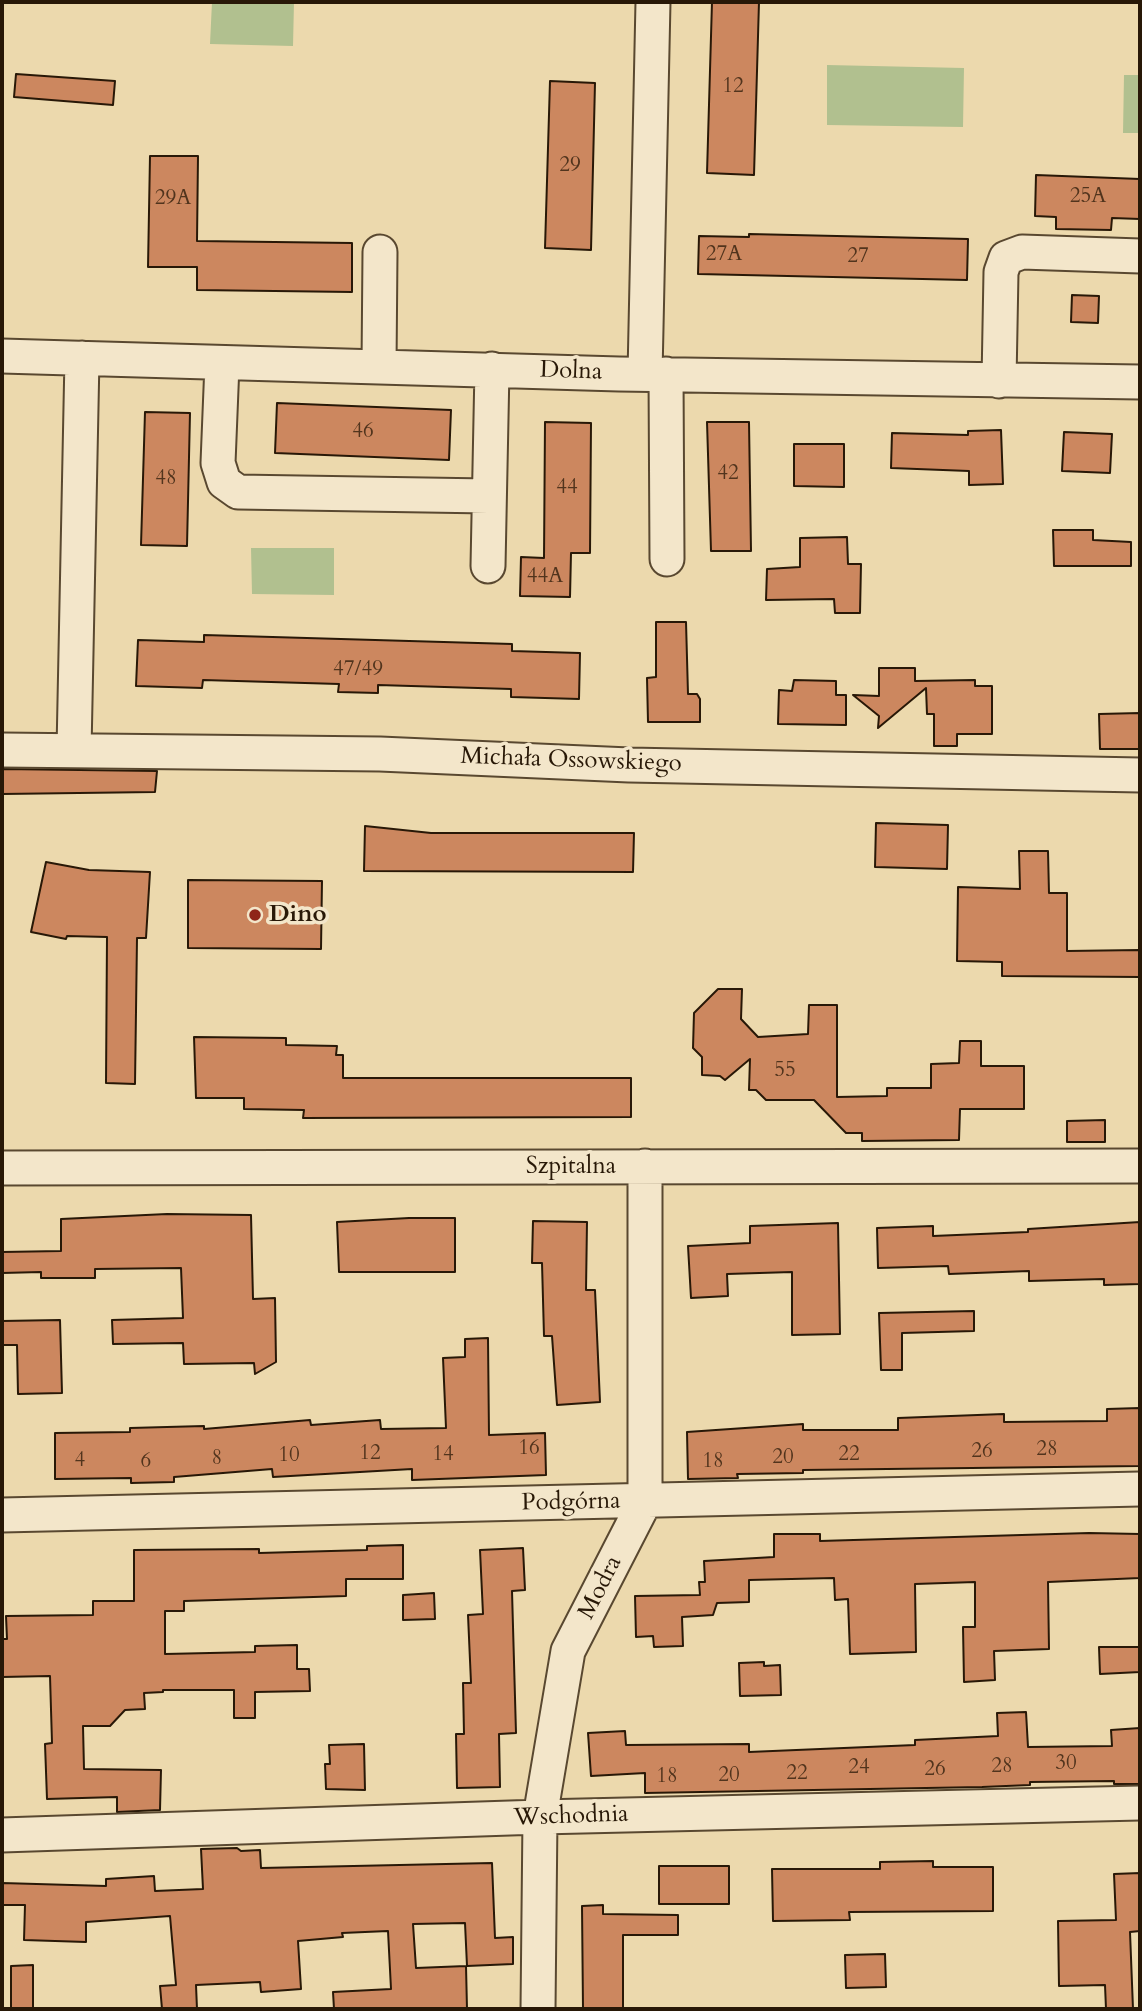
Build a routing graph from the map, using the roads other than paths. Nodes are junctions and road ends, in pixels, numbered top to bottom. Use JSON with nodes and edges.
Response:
{"nodes":[{"id":1,"x":653,"y":2,"type":"edge"},
{"id":2,"x":380,"y":252,"type":"dead end"},
{"id":3,"x":1140,"y":256,"type":"edge"},
{"id":4,"x":2,"y":356,"type":"edge"},
{"id":5,"x":82,"y":358,"type":"junction"},
{"id":6,"x":222,"y":364,"type":"junction"},
{"id":7,"x":379,"y":366,"type":"junction"},
{"id":8,"x":492,"y":369,"type":"junction"},
{"id":9,"x":655,"y":374,"type":"junction"},
{"id":10,"x":999,"y":381,"type":"junction"},
{"id":11,"x":1140,"y":382,"type":"edge"},
{"id":12,"x":488,"y":496,"type":"junction"},
{"id":13,"x":667,"y":559,"type":"dead end"},
{"id":14,"x":488,"y":566,"type":"dead end"},
{"id":15,"x":2,"y":750,"type":"edge"},
{"id":16,"x":74,"y":750,"type":"junction"},
{"id":17,"x":1140,"y":775,"type":"edge"},
{"id":18,"x":1140,"y":1166,"type":"edge"},
{"id":19,"x":645,"y":1167,"type":"junction"},
{"id":20,"x":2,"y":1168,"type":"edge"},
{"id":21,"x":1140,"y":1489,"type":"edge"},
{"id":22,"x":645,"y":1502,"type":"junction"},
{"id":23,"x":2,"y":1515,"type":"edge"},
{"id":24,"x":1140,"y":1803,"type":"edge"},
{"id":25,"x":540,"y":1817,"type":"junction"},
{"id":26,"x":2,"y":1835,"type":"edge"},
{"id":27,"x":538,"y":2009,"type":"edge"}],
"edges":[{"from":1,"to":9,"type":"street"},
{"from":2,"to":7,"type":"street"},
{"from":3,"to":10,"type":"street"},
{"from":4,"to":5,"type":"street","name":"Dolna"},
{"from":5,"to":6,"type":"street","name":"Dolna"},
{"from":5,"to":16,"type":"street"},
{"from":6,"to":7,"type":"street","name":"Dolna"},
{"from":6,"to":12,"type":"street"},
{"from":7,"to":8,"type":"street","name":"Dolna"},
{"from":8,"to":9,"type":"street","name":"Dolna"},
{"from":8,"to":12,"type":"street"},
{"from":9,"to":10,"type":"street","name":"Dolna"},
{"from":9,"to":13,"type":"street"},
{"from":10,"to":11,"type":"street","name":"Dolna"},
{"from":12,"to":14,"type":"street"},
{"from":15,"to":16,"type":"street","name":"Michała Ossowskiego"},
{"from":16,"to":17,"type":"street","name":"Michała Ossowskiego"},
{"from":18,"to":19,"type":"street","name":"Szpitalna"},
{"from":19,"to":20,"type":"street","name":"Szpitalna"},
{"from":19,"to":22,"type":"street","name":"Modra"},
{"from":21,"to":22,"type":"street","name":"Podgórna"},
{"from":22,"to":23,"type":"street","name":"Podgórna"},
{"from":22,"to":25,"type":"street","name":"Modra"},
{"from":24,"to":25,"type":"street","name":"Wschodnia"},
{"from":25,"to":26,"type":"street","name":"Wschodnia"},
{"from":25,"to":27,"type":"street","name":"Modra"}]}
